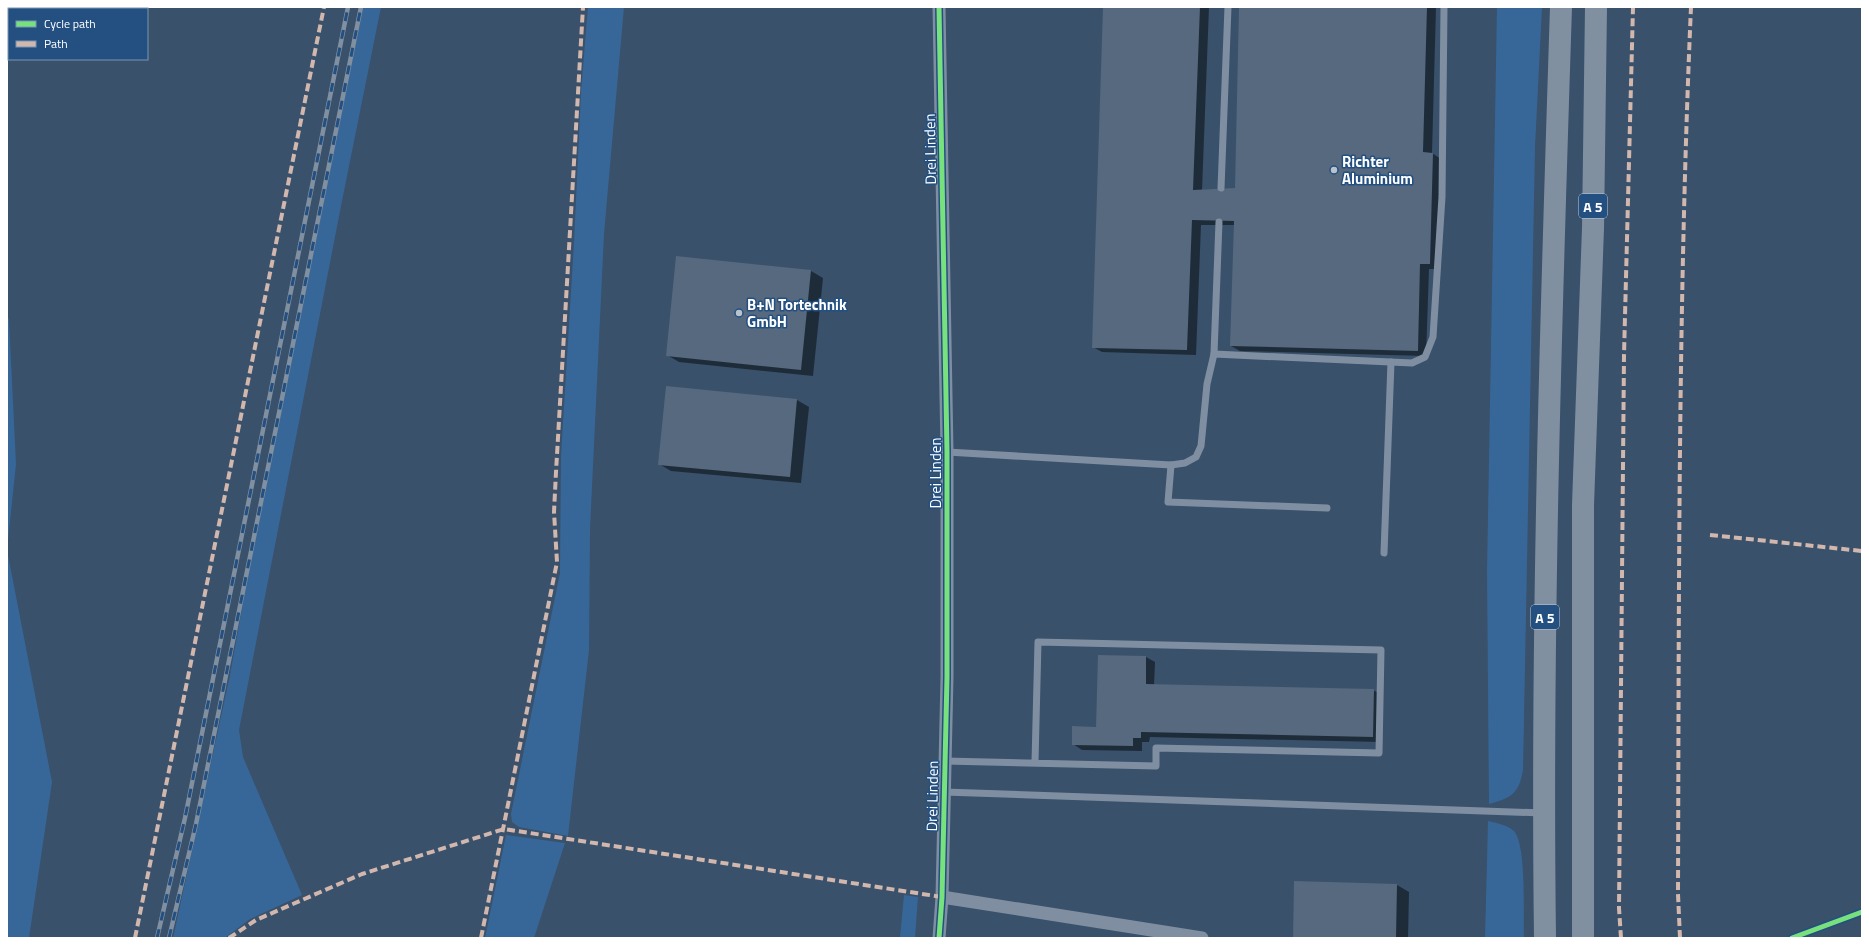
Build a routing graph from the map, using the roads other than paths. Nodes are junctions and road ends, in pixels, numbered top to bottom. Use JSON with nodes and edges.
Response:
{"nodes":[{"id":1,"x":939,"y":7,"type":"edge"},
{"id":2,"x":1228,"y":7,"type":"edge"},
{"id":3,"x":1444,"y":7,"type":"edge"},
{"id":4,"x":1561,"y":7,"type":"edge"},
{"id":5,"x":1596,"y":7,"type":"edge"},
{"id":6,"x":1220,"y":188,"type":"dead end"},
{"id":7,"x":1219,"y":222,"type":"dead end"},
{"id":8,"x":1214,"y":354,"type":"junction"},
{"id":9,"x":1391,"y":362,"type":"junction"},
{"id":10,"x":947,"y":452,"type":"junction"},
{"id":11,"x":1171,"y":465,"type":"junction"},
{"id":12,"x":1327,"y":508,"type":"dead end"},
{"id":13,"x":1384,"y":553,"type":"dead end"},
{"id":14,"x":945,"y":761,"type":"junction"},
{"id":15,"x":1035,"y":762,"type":"junction"},
{"id":16,"x":944,"y":792,"type":"junction"},
{"id":17,"x":1543,"y":813,"type":"junction"},
{"id":18,"x":942,"y":897,"type":"junction"},
{"id":19,"x":938,"y":938,"type":"edge"},
{"id":20,"x":1202,"y":938,"type":"edge"},
{"id":21,"x":1545,"y":938,"type":"edge"},
{"id":22,"x":1583,"y":938,"type":"edge"}],
"edges":[{"from":1,"to":10,"type":"street","name":"Drei Linden"},
{"from":2,"to":6,"type":"lane"},
{"from":3,"to":9,"type":"lane"},
{"from":4,"to":17,"type":"highway","number":"A 5"},
{"from":5,"to":22,"type":"highway","number":"A 5"},
{"from":7,"to":8,"type":"lane"},
{"from":8,"to":9,"type":"lane"},
{"from":8,"to":11,"type":"lane"},
{"from":9,"to":13,"type":"lane"},
{"from":10,"to":11,"type":"lane"},
{"from":10,"to":14,"type":"street","name":"Drei Linden"},
{"from":11,"to":12,"type":"lane"},
{"from":14,"to":15,"type":"lane"},
{"from":14,"to":16,"type":"street","name":"Drei Linden"},
{"from":15,"to":15,"type":"lane"},
{"from":16,"to":17,"type":"lane"},
{"from":16,"to":18,"type":"street","name":"Drei Linden"},
{"from":17,"to":21,"type":"highway","number":"A 5"},
{"from":18,"to":19,"type":"street","name":"Drei Linden"},
{"from":18,"to":20,"type":"street"}]}
